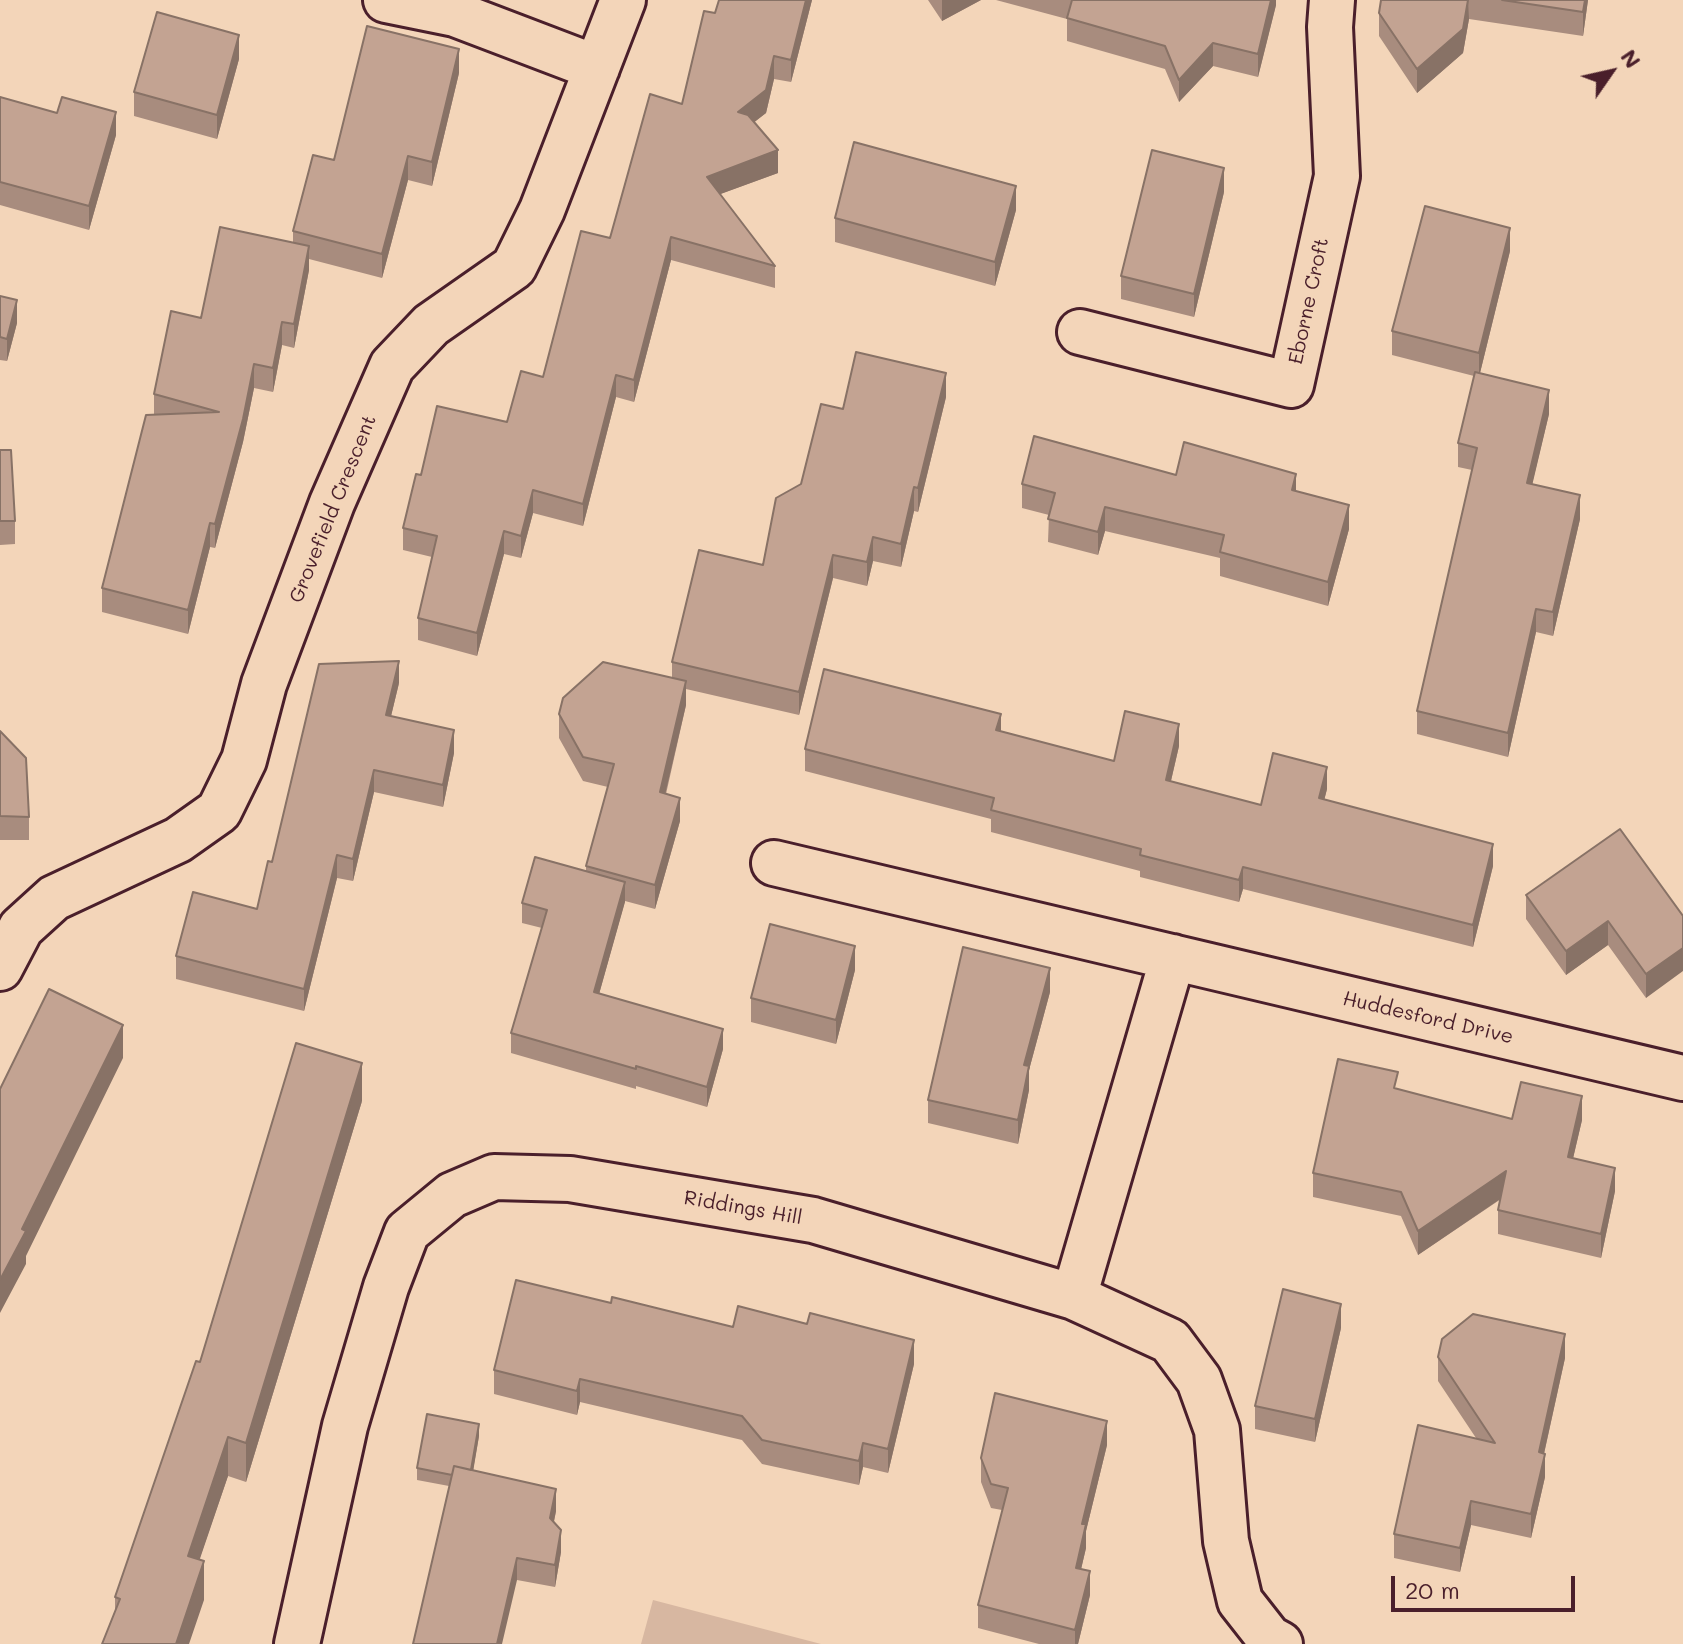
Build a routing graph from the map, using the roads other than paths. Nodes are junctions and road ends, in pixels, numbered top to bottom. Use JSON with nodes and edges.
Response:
{"nodes":[{"id":1,"x":386,"y":0,"type":"edge"},
{"id":2,"x":623,"y":0,"type":"edge"},
{"id":3,"x":1332,"y":0,"type":"edge"},
{"id":4,"x":597,"y":68,"type":"junction"},
{"id":5,"x":1080,"y":332,"type":"dead end"},
{"id":6,"x":774,"y":863,"type":"dead end"},
{"id":7,"x":1173,"y":957,"type":"junction"},
{"id":8,"x":0,"y":968,"type":"edge"},
{"id":9,"x":1683,"y":1078,"type":"edge"},
{"id":10,"x":1074,"y":1297,"type":"junction"},
{"id":11,"x":297,"y":1644,"type":"edge"},
{"id":12,"x":1280,"y":1644,"type":"edge"}],
"edges":[{"from":1,"to":4,"type":"street"},
{"from":2,"to":4,"type":"street","name":"Grovefield Crescent"},
{"from":3,"to":5,"type":"street","name":"Eborne Croft"},
{"from":4,"to":8,"type":"street","name":"Grovefield Crescent"},
{"from":6,"to":7,"type":"street","name":"Huddesford Drive"},
{"from":7,"to":9,"type":"street","name":"Huddesford Drive"},
{"from":7,"to":10,"type":"street"},
{"from":10,"to":11,"type":"street","name":"Riddings Hill"},
{"from":10,"to":12,"type":"street","name":"Riddings Hill"}]}
